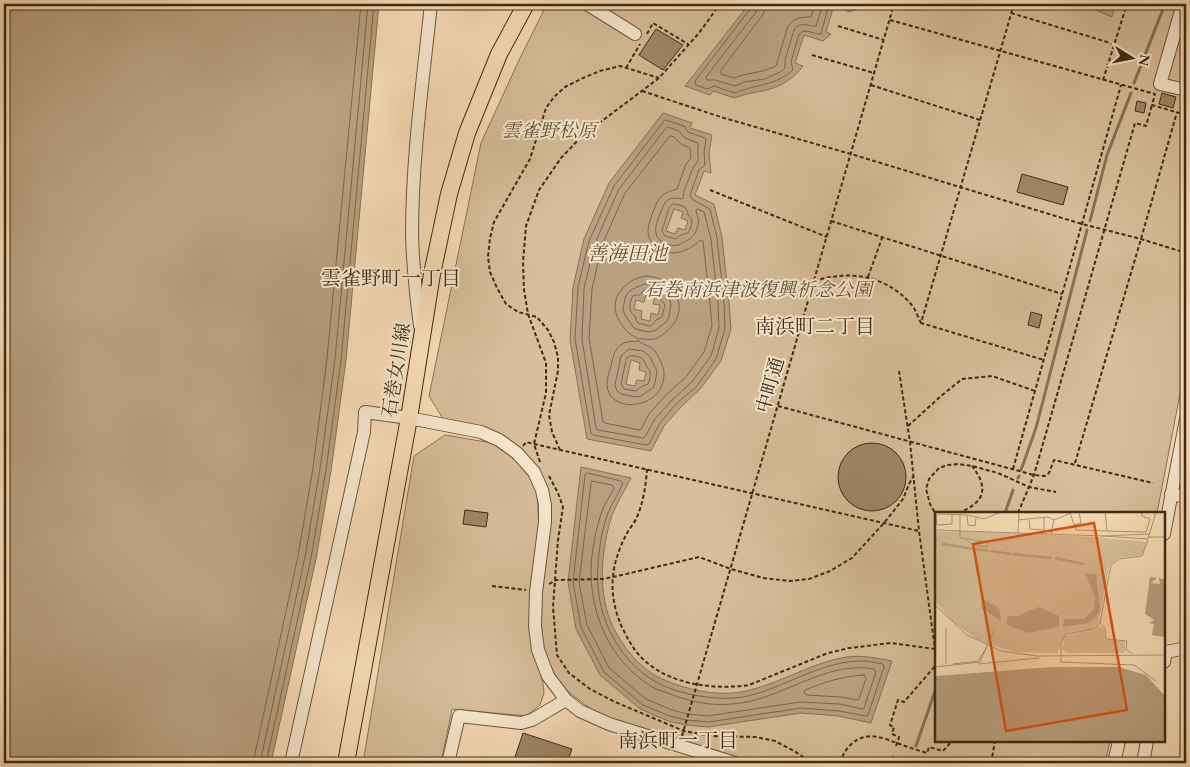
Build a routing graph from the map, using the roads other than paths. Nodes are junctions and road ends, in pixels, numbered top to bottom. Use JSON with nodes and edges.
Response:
{"nodes":[{"id":1,"x":431,"y":4,"type":"edge"},
{"id":2,"x":526,"y":4,"type":"edge"},
{"id":3,"x":587,"y":4,"type":"edge"},
{"id":4,"x":1183,"y":4,"type":"edge"},
{"id":5,"x":634,"y":34,"type":"dead end"},
{"id":6,"x":1186,"y":90,"type":"edge"},
{"id":7,"x":422,"y":334,"type":"junction"},
{"id":8,"x":409,"y":418,"type":"junction"},
{"id":9,"x":1186,"y":419,"type":"edge"},
{"id":10,"x":1171,"y":494,"type":"junction"},
{"id":11,"x":1186,"y":497,"type":"edge"},
{"id":12,"x":1165,"y":528,"type":"edge"},
{"id":13,"x":1186,"y":648,"type":"edge"},
{"id":14,"x":1165,"y":657,"type":"edge"},
{"id":15,"x":566,"y":700,"type":"junction"},
{"id":16,"x":1119,"y":742,"type":"edge"},
{"id":17,"x":1147,"y":742,"type":"edge"},
{"id":18,"x":347,"y":759,"type":"edge"},
{"id":19,"x":291,"y":763,"type":"edge"},
{"id":20,"x":448,"y":763,"type":"edge"},
{"id":21,"x":735,"y":763,"type":"edge"},
{"id":22,"x":1114,"y":763,"type":"edge"},
{"id":23,"x":1142,"y":763,"type":"edge"}],
"edges":[{"from":1,"to":7,"type":"street"},
{"from":2,"to":7,"type":"main road","name":"石巻女川線"},
{"from":3,"to":5,"type":"street"},
{"from":4,"to":6,"type":"street"},
{"from":7,"to":8,"type":"main road","name":"石巻女川線"},
{"from":8,"to":15,"type":"street"},
{"from":8,"to":18,"type":"main road","name":"石巻女川線"},
{"from":8,"to":19,"type":"street"},
{"from":9,"to":10,"type":"street"},
{"from":10,"to":11,"type":"street"},
{"from":10,"to":12,"type":"street"},
{"from":13,"to":14,"type":"street"},
{"from":15,"to":20,"type":"street"},
{"from":15,"to":21,"type":"street"},
{"from":16,"to":22,"type":"street"},
{"from":17,"to":23,"type":"street"}]}
